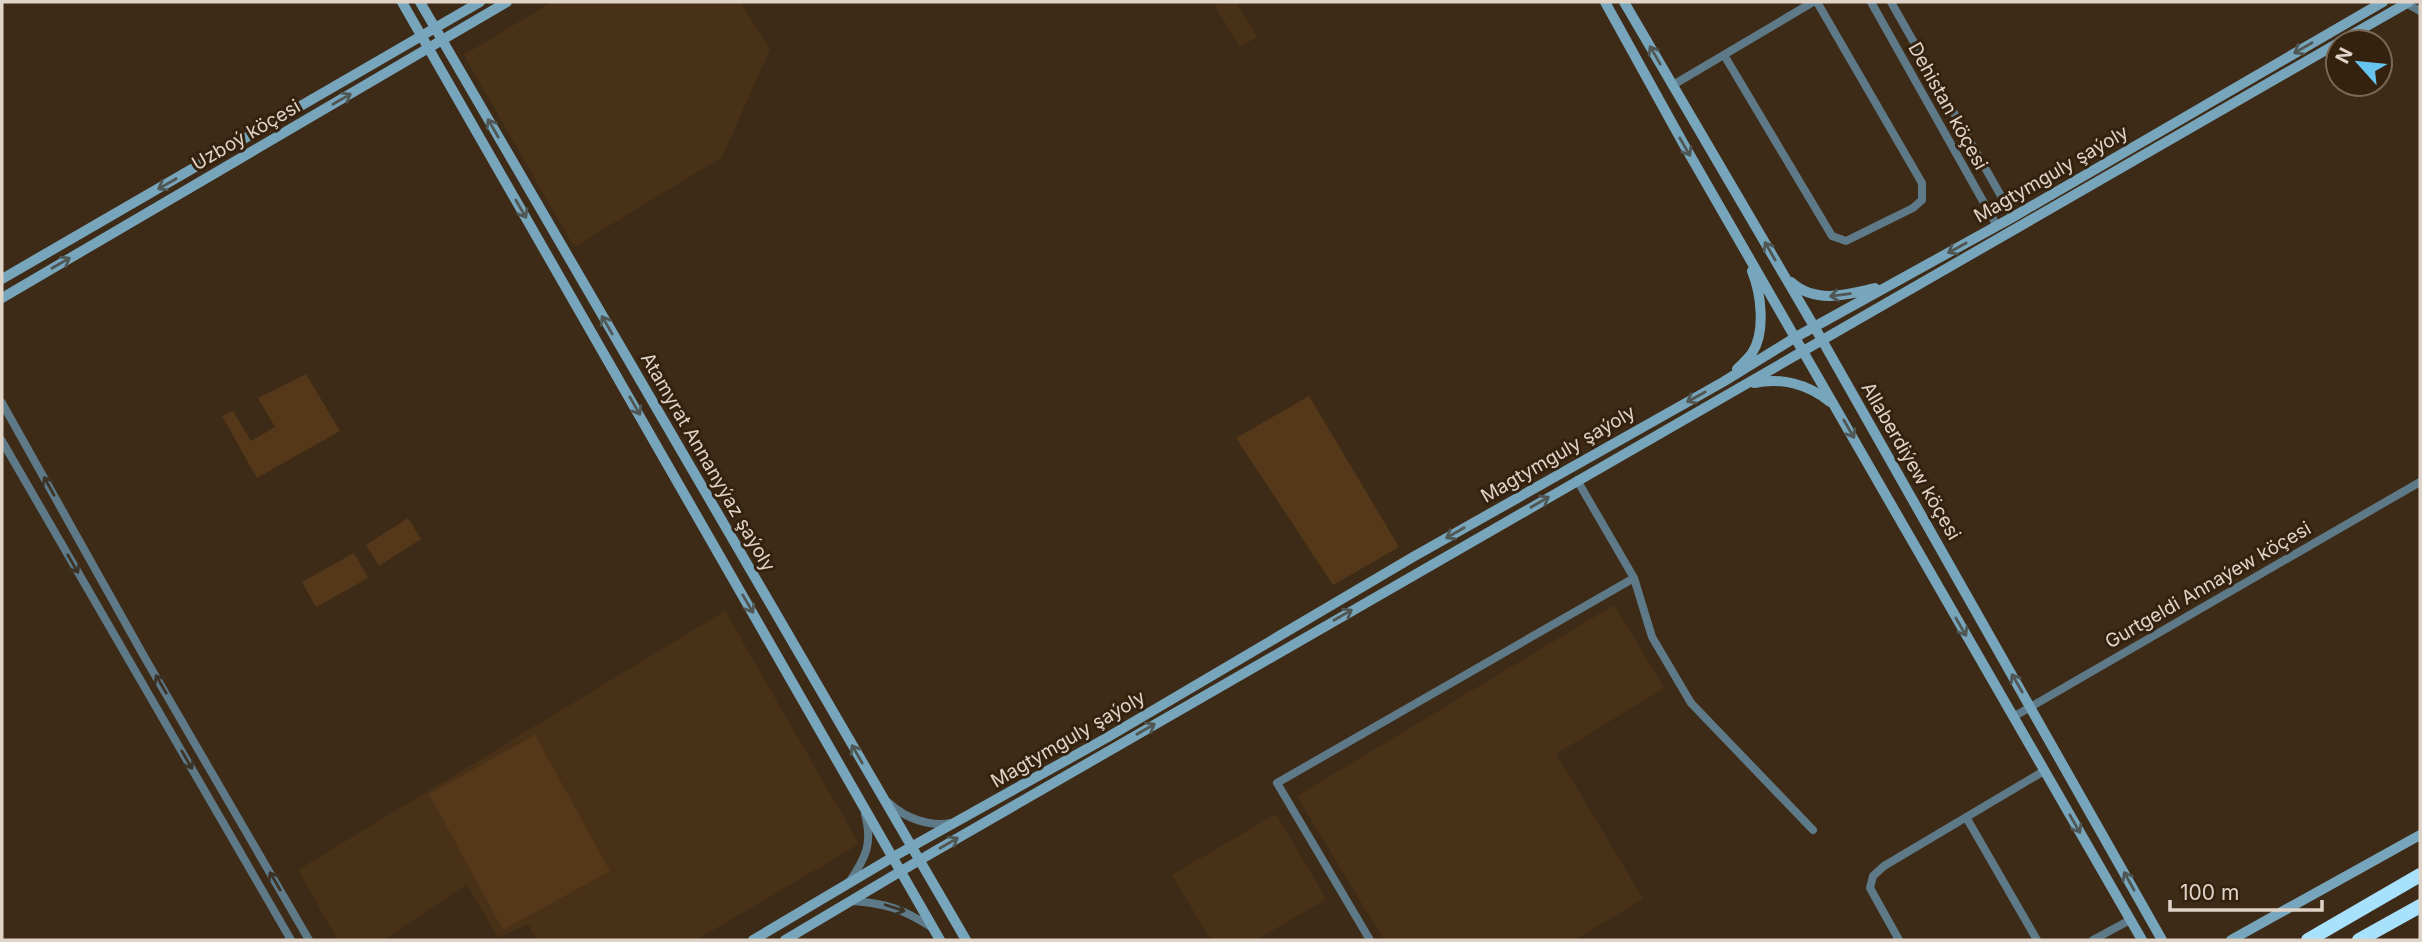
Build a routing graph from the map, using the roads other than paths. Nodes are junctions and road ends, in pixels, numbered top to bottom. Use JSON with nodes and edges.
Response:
{"nodes":[{"id":1,"x":402,"y":2,"type":"edge"},
{"id":2,"x":421,"y":2,"type":"edge"},
{"id":3,"x":480,"y":2,"type":"edge"},
{"id":4,"x":507,"y":2,"type":"edge"},
{"id":5,"x":1605,"y":2,"type":"edge"},
{"id":6,"x":1624,"y":2,"type":"edge"},
{"id":7,"x":1815,"y":2,"type":"edge"},
{"id":8,"x":1871,"y":2,"type":"edge"},
{"id":9,"x":1891,"y":2,"type":"edge"},
{"id":10,"x":2383,"y":2,"type":"edge"},
{"id":11,"x":2406,"y":2,"type":"edge"},
{"id":12,"x":2420,"y":11,"type":"edge"},
{"id":13,"x":435,"y":28,"type":"junction"},
{"id":14,"x":2362,"y":28,"type":"edge"},
{"id":15,"x":421,"y":37,"type":"junction"},
{"id":16,"x":443,"y":39,"type":"junction"},
{"id":17,"x":428,"y":48,"type":"junction"},
{"id":18,"x":2324,"y":50,"type":"edge"},
{"id":19,"x":1724,"y":55,"type":"junction"},
{"id":20,"x":1673,"y":85,"type":"junction"},
{"id":21,"x":2013,"y":217,"type":"junction"},
{"id":22,"x":1997,"y":226,"type":"junction"},
{"id":23,"x":1737,"y":236,"type":"junction"},
{"id":24,"x":1783,"y":274,"type":"junction"},
{"id":25,"x":2,"y":279,"type":"edge"},
{"id":26,"x":1901,"y":279,"type":"junction"},
{"id":27,"x":2,"y":298,"type":"edge"},
{"id":28,"x":1814,"y":327,"type":"junction"},
{"id":29,"x":1796,"y":337,"type":"junction"},
{"id":30,"x":1822,"y":340,"type":"junction"},
{"id":31,"x":1804,"y":351,"type":"junction"},
{"id":32,"x":1723,"y":382,"type":"junction"},
{"id":33,"x":1744,"y":385,"type":"junction"},
{"id":34,"x":2,"y":403,"type":"edge"},
{"id":35,"x":1837,"y":408,"type":"junction"},
{"id":36,"x":2,"y":441,"type":"edge"},
{"id":37,"x":1577,"y":480,"type":"junction"},
{"id":38,"x":2420,"y":482,"type":"edge"},
{"id":39,"x":1634,"y":578,"type":"junction"},
{"id":40,"x":2030,"y":707,"type":"junction"},
{"id":41,"x":2012,"y":717,"type":"junction"},
{"id":42,"x":2044,"y":771,"type":"junction"},
{"id":43,"x":881,"y":795,"type":"junction"},
{"id":44,"x":862,"y":802,"type":"junction"},
{"id":45,"x":1966,"y":817,"type":"junction"},
{"id":46,"x":957,"y":822,"type":"junction"},
{"id":47,"x":1813,"y":830,"type":"dead end"},
{"id":48,"x":2420,"y":835,"type":"edge"},
{"id":49,"x":911,"y":848,"type":"junction"},
{"id":50,"x":893,"y":857,"type":"junction"},
{"id":51,"x":918,"y":861,"type":"junction"},
{"id":52,"x":901,"y":872,"type":"junction"},
{"id":53,"x":2420,"y":875,"type":"edge"},
{"id":54,"x":848,"y":884,"type":"junction"},
{"id":55,"x":852,"y":901,"type":"junction"},
{"id":56,"x":2420,"y":906,"type":"edge"},
{"id":57,"x":2130,"y":920,"type":"junction"},
{"id":58,"x":933,"y":929,"type":"junction"},
{"id":59,"x":291,"y":940,"type":"edge"},
{"id":60,"x":309,"y":940,"type":"edge"},
{"id":61,"x":753,"y":940,"type":"edge"},
{"id":62,"x":785,"y":940,"type":"edge"},
{"id":63,"x":940,"y":940,"type":"edge"},
{"id":64,"x":965,"y":940,"type":"edge"},
{"id":65,"x":1370,"y":940,"type":"edge"},
{"id":66,"x":1899,"y":940,"type":"edge"},
{"id":67,"x":2037,"y":940,"type":"edge"},
{"id":68,"x":2093,"y":940,"type":"edge"},
{"id":69,"x":2142,"y":940,"type":"edge"},
{"id":70,"x":2162,"y":940,"type":"edge"},
{"id":71,"x":2231,"y":940,"type":"edge"},
{"id":72,"x":2308,"y":940,"type":"edge"},
{"id":73,"x":2359,"y":940,"type":"edge"}],
"edges":[{"from":1,"to":15,"type":"street","name":"Atamyrat Annanyýaz şaýoly"},
{"from":2,"to":13,"type":"street","name":"Atamyrat Annanyýaz şaýoly"},
{"from":3,"to":13,"type":"street","name":"Uzboý köçesi"},
{"from":4,"to":16,"type":"street","name":"Uzboý köçesi"},
{"from":5,"to":23,"type":"street","name":"Allaberdiýew köçesi","one_way":true},
{"from":20,"to":6,"type":"street","name":"Allaberdiýew köçesi","one_way":true},
{"from":7,"to":19,"type":"street"},
{"from":7,"to":19,"type":"street"},
{"from":8,"to":22,"type":"street","name":"Dehistan köçesi"},
{"from":9,"to":21,"type":"street","name":"Dehistan köçesi"},
{"from":10,"to":21,"type":"street","name":"Magtymguly şaýoly","one_way":true},
{"from":11,"to":12,"type":"street"},
{"from":11,"to":14,"type":"street","name":"Magtymguly şaýoly"},
{"from":13,"to":15,"type":"street","name":"Uzboý köçesi"},
{"from":13,"to":16,"type":"street","name":"Atamyrat Annanyýaz şaýoly"},
{"from":15,"to":17,"type":"street","name":"Atamyrat Annanyýaz şaýoly"},
{"from":15,"to":25,"type":"street","name":"Uzboý köçesi","one_way":true},
{"from":16,"to":17,"type":"street","name":"Uzboý köçesi"},
{"from":43,"to":16,"type":"street","name":"Atamyrat Annanyýaz şaýoly","one_way":true},
{"from":27,"to":17,"type":"street","name":"Uzboý köçesi","one_way":true},
{"from":17,"to":44,"type":"street","name":"Atamyrat Annanyýaz şaýoly","one_way":true},
{"from":18,"to":30,"type":"street","name":"Magtymguly şaýoly"},
{"from":19,"to":20,"type":"street"},
{"from":24,"to":20,"type":"street","name":"Allaberdiýew köçesi","one_way":true},
{"from":21,"to":22,"type":"street","name":"Magtymguly şaýoly"},
{"from":22,"to":26,"type":"street","name":"Magtymguly şaýoly","one_way":true},
{"from":23,"to":29,"type":"street","name":"Allaberdiýew köçesi"},
{"from":23,"to":32,"type":"street"},
{"from":26,"to":24,"type":"street","one_way":true},
{"from":24,"to":28,"type":"street","name":"Allaberdiýew köçesi"},
{"from":26,"to":28,"type":"street","name":"Magtymguly şaýoly"},
{"from":28,"to":29,"type":"street","name":"Magtymguly şaýoly"},
{"from":28,"to":30,"type":"street","name":"Allaberdiýew köçesi"},
{"from":29,"to":31,"type":"street","name":"Allaberdiýew köçesi"},
{"from":29,"to":32,"type":"street","name":"Magtymguly şaýoly"},
{"from":30,"to":31,"type":"street","name":"Magtymguly şaýoly"},
{"from":40,"to":30,"type":"street","name":"Allaberdiýew köçesi","one_way":true},
{"from":31,"to":33,"type":"street","name":"Magtymguly şaýoly"},
{"from":31,"to":35,"type":"street","name":"Allaberdiýew köçesi"},
{"from":32,"to":46,"type":"street","name":"Magtymguly şaýoly","one_way":true},
{"from":33,"to":35,"type":"street"},
{"from":33,"to":37,"type":"street","name":"Magtymguly şaýoly"},
{"from":60,"to":34,"type":"street","one_way":true},
{"from":35,"to":41,"type":"street","name":"Allaberdiýew köçesi","one_way":true},
{"from":36,"to":59,"type":"street","one_way":true},
{"from":37,"to":39,"type":"street"},
{"from":51,"to":37,"type":"street","name":"Magtymguly şaýoly","one_way":true},
{"from":38,"to":40,"type":"street","name":"Gurtgeldi Annaýew köçesi"},
{"from":39,"to":47,"type":"street"},
{"from":39,"to":65,"type":"street"},
{"from":40,"to":41,"type":"street","name":"Gurtgeldi Annaýew köçesi"},
{"from":70,"to":40,"type":"street","name":"Allaberdiýew köçesi","one_way":true},
{"from":41,"to":42,"type":"street","name":"Allaberdiýew köçesi"},
{"from":42,"to":45,"type":"street"},
{"from":42,"to":57,"type":"street","name":"Allaberdiýew köçesi","one_way":true},
{"from":43,"to":46,"type":"street"},
{"from":43,"to":49,"type":"street","name":"Atamyrat Annanyýaz şaýoly"},
{"from":44,"to":50,"type":"street","name":"Atamyrat Annanyýaz şaýoly"},
{"from":44,"to":54,"type":"street"},
{"from":45,"to":66,"type":"street"},
{"from":45,"to":67,"type":"street"},
{"from":46,"to":49,"type":"street","name":"Magtymguly şaýoly"},
{"from":48,"to":71,"type":"street"},
{"from":49,"to":50,"type":"street","name":"Magtymguly şaýoly"},
{"from":49,"to":51,"type":"street","name":"Atamyrat Annanyýaz şaýoly"},
{"from":50,"to":52,"type":"street","name":"Atamyrat Annanyýaz şaýoly"},
{"from":50,"to":54,"type":"street","name":"Magtymguly şaýoly"},
{"from":51,"to":52,"type":"street","name":"Magtymguly şaýoly"},
{"from":51,"to":64,"type":"street","name":"Atamyrat Annanyýaz şaýoly"},
{"from":52,"to":55,"type":"street","name":"Magtymguly şaýoly"},
{"from":52,"to":58,"type":"street","name":"Atamyrat Annanyýaz şaýoly"},
{"from":53,"to":72,"type":"highway"},
{"from":54,"to":61,"type":"street","name":"Magtymguly şaýoly"},
{"from":55,"to":58,"type":"street","one_way":true},
{"from":55,"to":62,"type":"street","name":"Magtymguly şaýoly"},
{"from":56,"to":73,"type":"highway"},
{"from":57,"to":68,"type":"street"},
{"from":57,"to":69,"type":"street","name":"Allaberdiýew köçesi"},
{"from":58,"to":63,"type":"street","name":"Atamyrat Annanyýaz şaýoly"}]}
